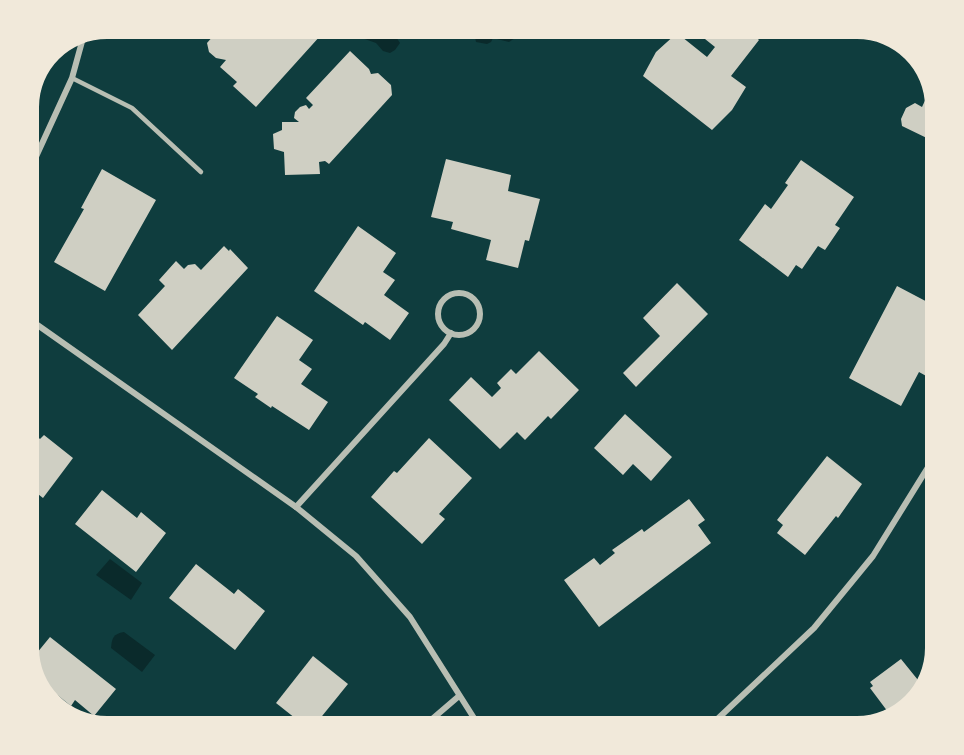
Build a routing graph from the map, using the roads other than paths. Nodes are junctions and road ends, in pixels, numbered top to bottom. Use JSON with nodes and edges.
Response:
{"nodes":[{"id":1,"x":81,"y":45,"type":"edge"},
{"id":2,"x":72,"y":78,"type":"junction"},
{"id":3,"x":39,"y":150,"type":"edge"},
{"id":4,"x":201,"y":172,"type":"dead end"},
{"id":5,"x":39,"y":326,"type":"edge"},
{"id":6,"x":451,"y":333,"type":"junction"},
{"id":7,"x":925,"y":473,"type":"edge"},
{"id":8,"x":296,"y":507,"type":"junction"},
{"id":9,"x":459,"y":696,"type":"junction"},
{"id":10,"x":436,"y":716,"type":"edge"},
{"id":11,"x":472,"y":716,"type":"edge"},
{"id":12,"x":721,"y":716,"type":"edge"}],
"edges":[{"from":1,"to":2,"type":"street"},
{"from":2,"to":3,"type":"street"},
{"from":2,"to":4,"type":"lane"},
{"from":5,"to":8,"type":"street"},
{"from":6,"to":6,"type":"street"},
{"from":6,"to":8,"type":"street"},
{"from":7,"to":12,"type":"street"},
{"from":8,"to":9,"type":"street"},
{"from":9,"to":10,"type":"street"},
{"from":9,"to":11,"type":"street"}]}
